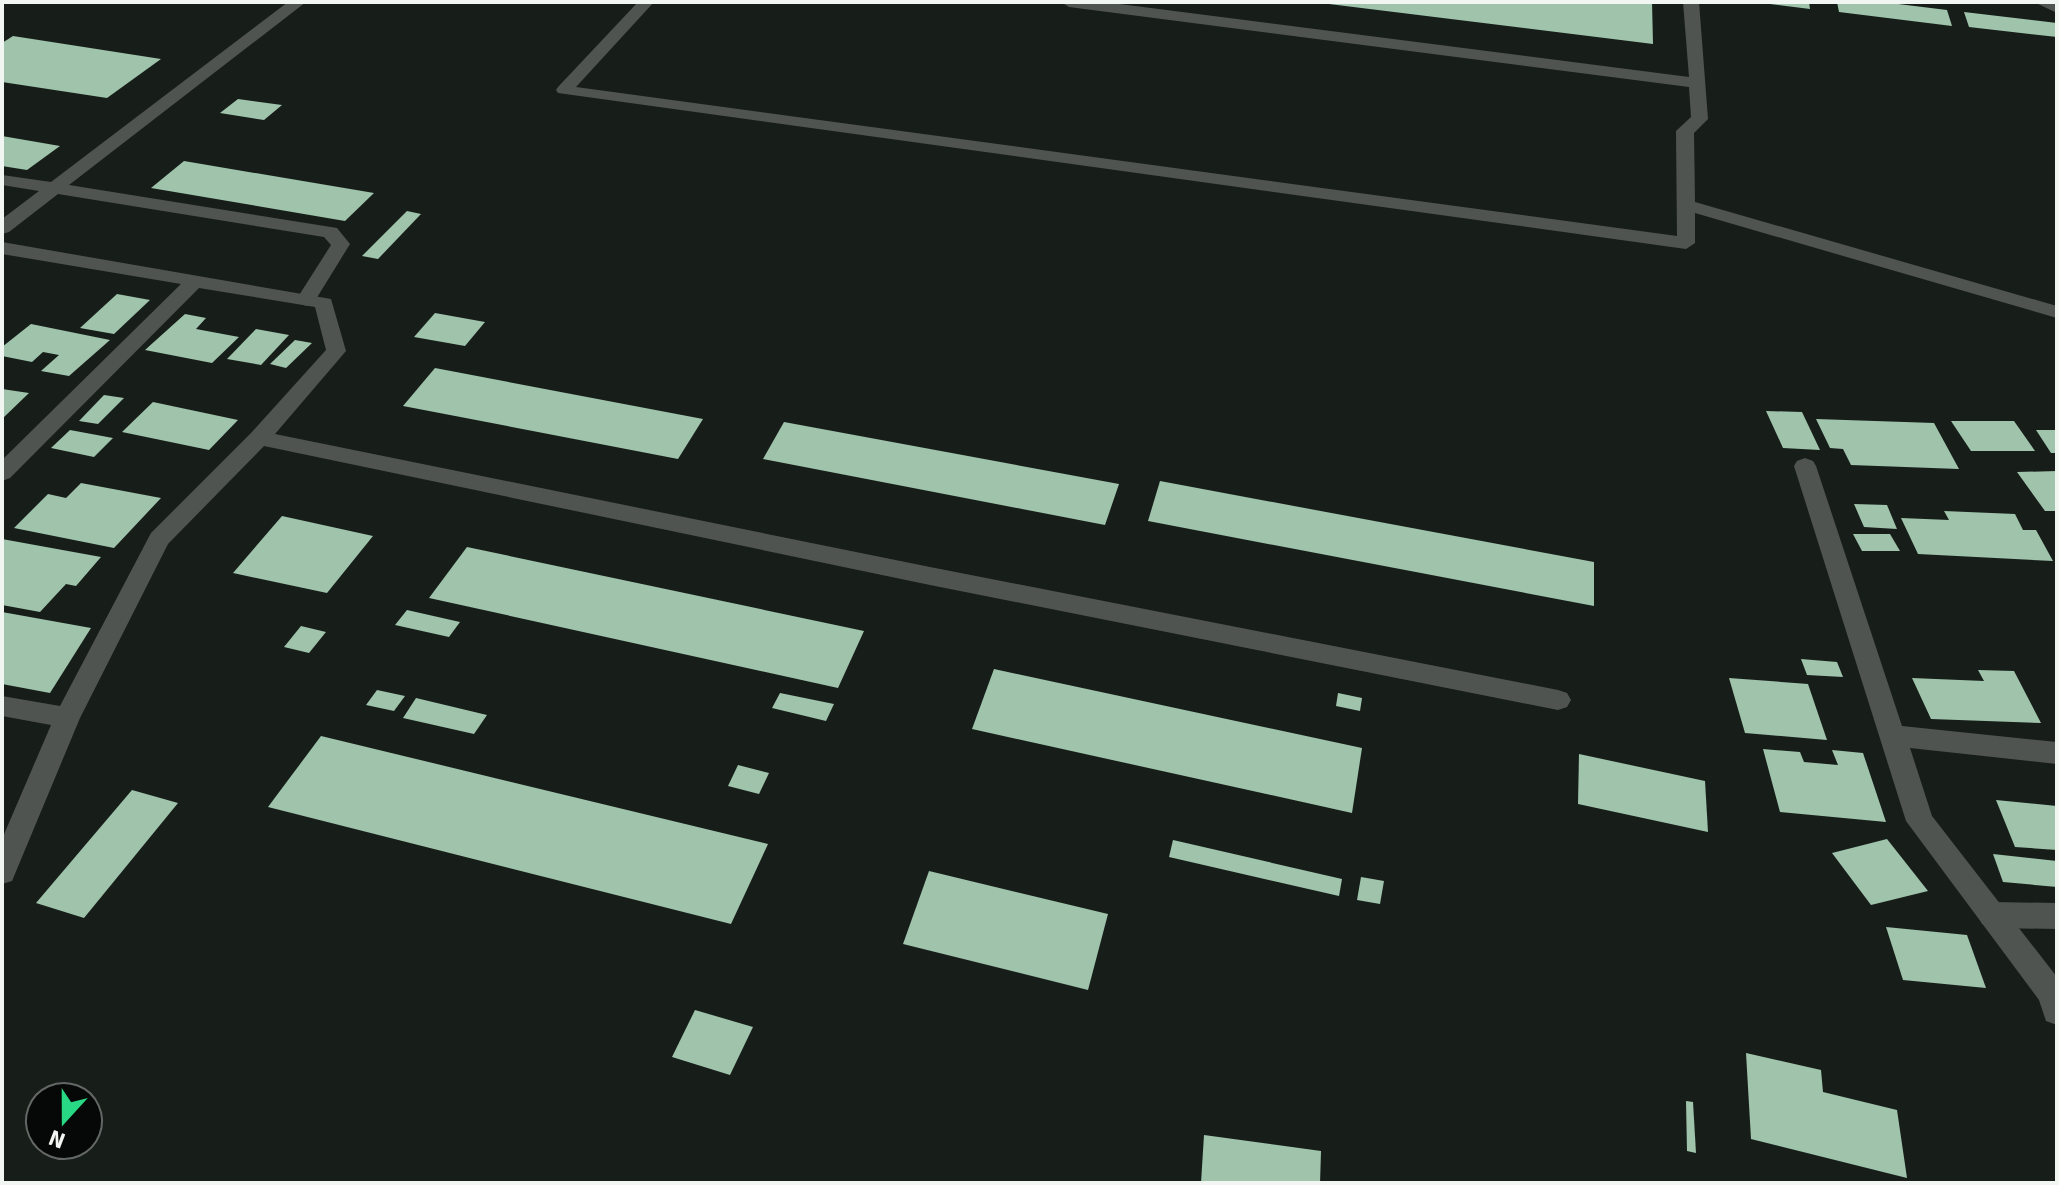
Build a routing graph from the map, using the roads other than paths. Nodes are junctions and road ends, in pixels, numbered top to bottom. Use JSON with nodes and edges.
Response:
{"nodes":[{"id":1,"x":298,"y":2,"type":"edge"},
{"id":2,"x":646,"y":2,"type":"edge"},
{"id":3,"x":1069,"y":2,"type":"edge"},
{"id":4,"x":1691,"y":2,"type":"edge"},
{"id":5,"x":2042,"y":2,"type":"edge"},
{"id":6,"x":1148,"y":7,"type":"edge"},
{"id":7,"x":2057,"y":8,"type":"edge"},
{"id":8,"x":1699,"y":83,"type":"junction"},
{"id":9,"x":2,"y":180,"type":"edge"},
{"id":10,"x":54,"y":189,"type":"junction"},
{"id":11,"x":1686,"y":205,"type":"junction"},
{"id":12,"x":2,"y":228,"type":"edge"},
{"id":13,"x":2,"y":248,"type":"edge"},
{"id":14,"x":195,"y":281,"type":"junction"},
{"id":15,"x":306,"y":300,"type":"junction"},
{"id":16,"x":2057,"y":312,"type":"edge"},
{"id":17,"x":259,"y":438,"type":"junction"},
{"id":18,"x":1805,"y":466,"type":"dead end"},
{"id":19,"x":2,"y":473,"type":"edge"},
{"id":20,"x":1558,"y":700,"type":"dead end"},
{"id":21,"x":2,"y":706,"type":"edge"},
{"id":22,"x":67,"y":718,"type":"junction"},
{"id":23,"x":1893,"y":736,"type":"junction"},
{"id":24,"x":2057,"y":753,"type":"edge"},
{"id":25,"x":2,"y":872,"type":"edge"},
{"id":26,"x":1992,"y":915,"type":"junction"},
{"id":27,"x":2057,"y":916,"type":"edge"},
{"id":28,"x":2057,"y":1011,"type":"edge"}],
"edges":[{"from":1,"to":10,"type":"street"},
{"from":2,"to":11,"type":"street"},
{"from":3,"to":6,"type":"street"},
{"from":4,"to":8,"type":"street"},
{"from":5,"to":7,"type":"street"},
{"from":6,"to":8,"type":"street"},
{"from":8,"to":11,"type":"street"},
{"from":9,"to":10,"type":"street"},
{"from":10,"to":12,"type":"street"},
{"from":10,"to":15,"type":"street"},
{"from":11,"to":16,"type":"street"},
{"from":13,"to":14,"type":"street"},
{"from":14,"to":15,"type":"street"},
{"from":14,"to":19,"type":"street"},
{"from":15,"to":17,"type":"street"},
{"from":17,"to":20,"type":"street"},
{"from":17,"to":22,"type":"street"},
{"from":18,"to":23,"type":"street"},
{"from":21,"to":22,"type":"street"},
{"from":22,"to":25,"type":"street"},
{"from":23,"to":24,"type":"street"},
{"from":23,"to":26,"type":"street"},
{"from":26,"to":27,"type":"street"},
{"from":26,"to":28,"type":"street"}]}
